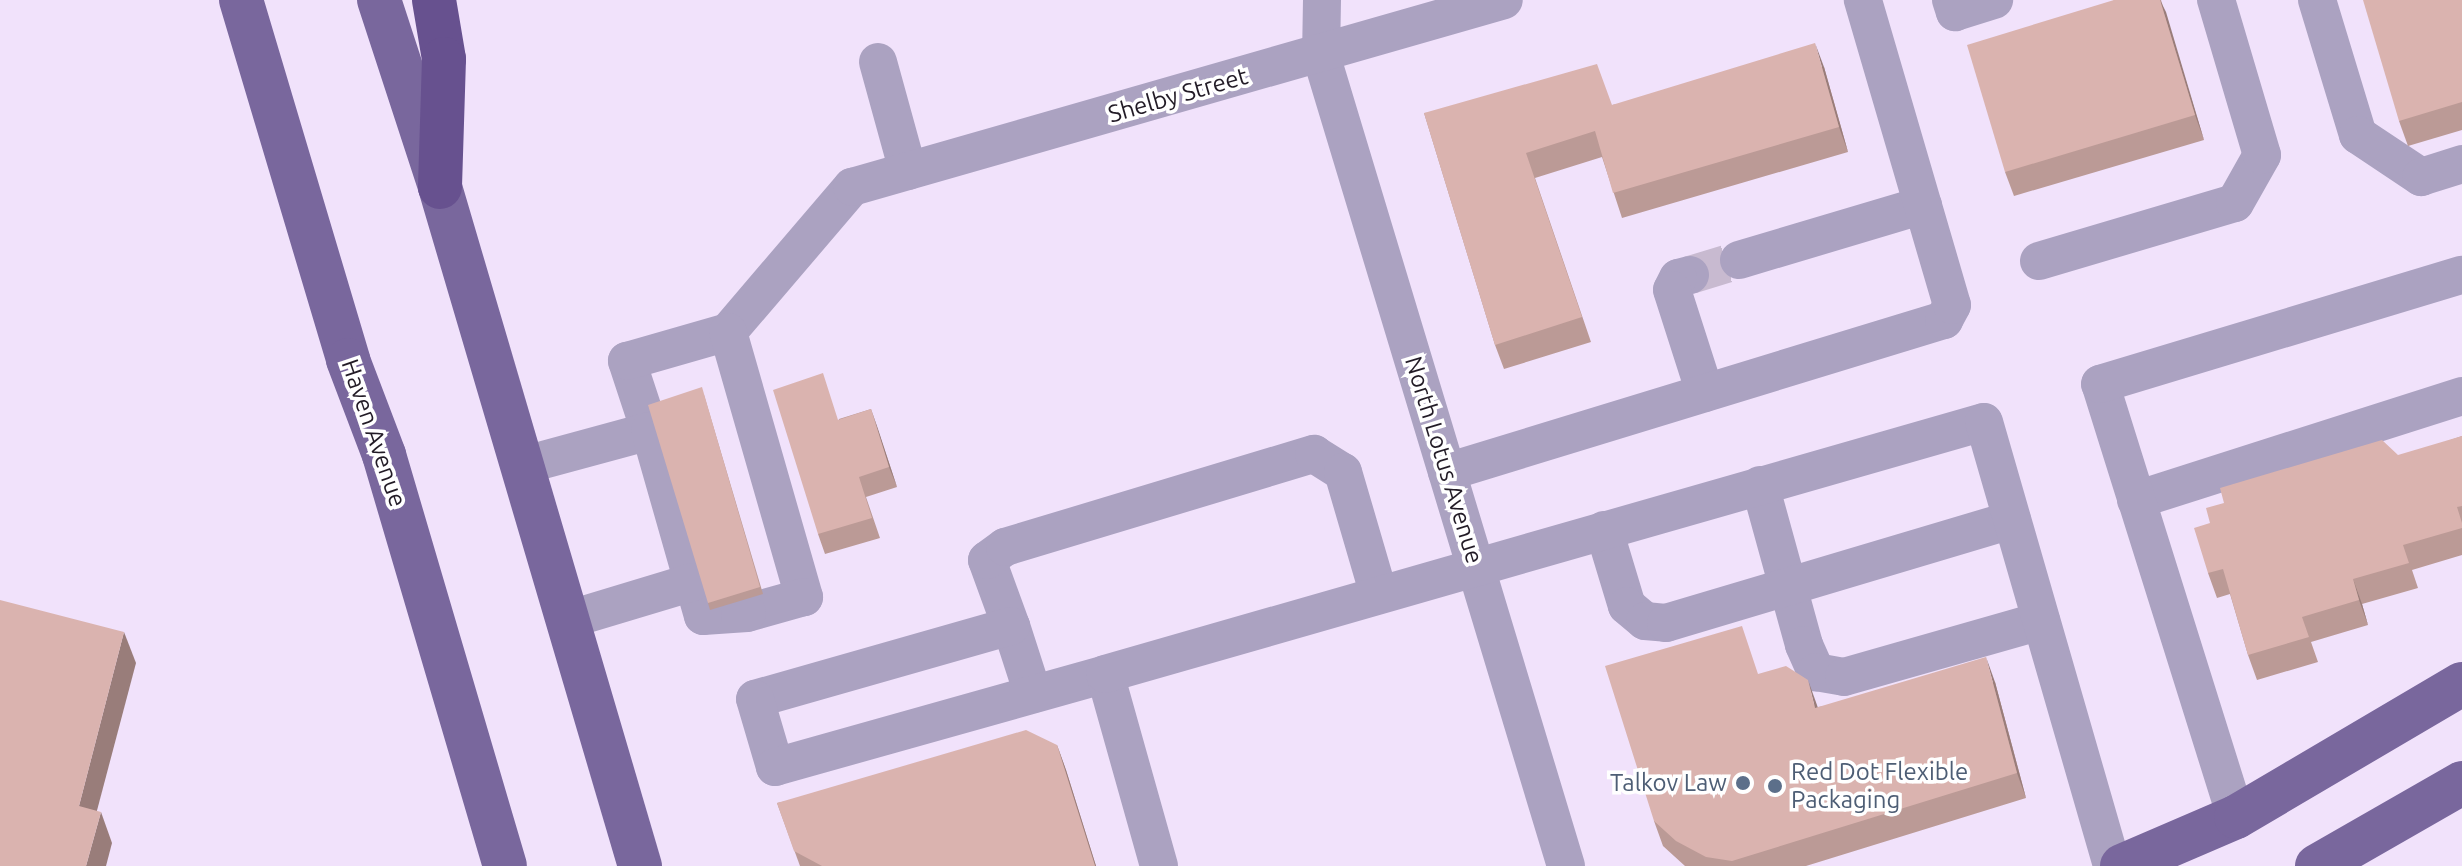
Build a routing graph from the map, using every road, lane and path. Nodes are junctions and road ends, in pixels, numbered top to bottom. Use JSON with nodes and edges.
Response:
{"nodes":[{"id":1,"x":241,"y":0,"type":"edge"},
{"id":2,"x":379,"y":0,"type":"edge"},
{"id":3,"x":434,"y":0,"type":"edge"},
{"id":4,"x":1322,"y":0,"type":"edge"},
{"id":5,"x":1504,"y":0,"type":"edge"},
{"id":6,"x":1863,"y":0,"type":"edge"},
{"id":7,"x":1951,"y":0,"type":"edge"},
{"id":8,"x":1994,"y":0,"type":"edge"},
{"id":9,"x":2216,"y":0,"type":"edge"},
{"id":10,"x":2317,"y":0,"type":"edge"},
{"id":11,"x":1321,"y":55,"type":"junction"},
{"id":12,"x":878,"y":62,"type":"dead end"},
{"id":13,"x":2462,"y":164,"type":"edge"},
{"id":14,"x":908,"y":171,"type":"junction"},
{"id":15,"x":440,"y":187,"type":"junction"},
{"id":16,"x":1923,"y":205,"type":"junction"},
{"id":17,"x":1739,"y":260,"type":"tunnel mouth"},
{"id":18,"x":2039,"y":261,"type":"dead end"},
{"id":19,"x":1690,"y":275,"type":"dead end"},
{"id":20,"x":2462,"y":275,"type":"edge"},
{"id":21,"x":728,"y":332,"type":"junction"},
{"id":22,"x":1705,"y":393,"type":"junction"},
{"id":23,"x":2462,"y":396,"type":"edge"},
{"id":24,"x":650,"y":431,"type":"junction"},
{"id":25,"x":521,"y":466,"type":"junction"},
{"id":26,"x":1447,"y":472,"type":"junction"},
{"id":27,"x":1760,"y":485,"type":"junction"},
{"id":28,"x":2136,"y":500,"type":"junction"},
{"id":29,"x":2012,"y":520,"type":"junction"},
{"id":30,"x":1604,"y":530,"type":"junction"},
{"id":31,"x":1476,"y":566,"type":"junction"},
{"id":32,"x":693,"y":582,"type":"junction"},
{"id":33,"x":1788,"y":588,"type":"junction"},
{"id":34,"x":1379,"y":595,"type":"junction"},
{"id":35,"x":567,"y":620,"type":"junction"},
{"id":36,"x":2041,"y":621,"type":"junction"},
{"id":37,"x":1011,"y":626,"type":"junction"},
{"id":38,"x":1105,"y":674,"type":"junction"},
{"id":39,"x":2462,"y":684,"type":"edge"},
{"id":40,"x":1033,"y":694,"type":"junction"},
{"id":41,"x":2462,"y":783,"type":"edge"},
{"id":42,"x":2236,"y":817,"type":"junction"},
{"id":43,"x":505,"y":866,"type":"edge"},
{"id":44,"x":640,"y":866,"type":"edge"},
{"id":45,"x":1159,"y":866,"type":"edge"},
{"id":46,"x":1566,"y":866,"type":"edge"},
{"id":47,"x":2112,"y":866,"type":"edge"},
{"id":48,"x":2122,"y":866,"type":"edge"},
{"id":49,"x":2317,"y":866,"type":"edge"}],
"edges":[{"from":1,"to":43,"type":"main road","name":"Haven Avenue"},
{"from":2,"to":15,"type":"main road"},
{"from":3,"to":15,"type":"highway"},
{"from":4,"to":11,"type":"street","name":"North Lotus Avenue"},
{"from":5,"to":11,"type":"street","name":"Shelby Street"},
{"from":6,"to":16,"type":"street"},
{"from":7,"to":8,"type":"street"},
{"from":9,"to":18,"type":"street"},
{"from":10,"to":13,"type":"street"},
{"from":11,"to":14,"type":"street","name":"Shelby Street"},
{"from":11,"to":26,"type":"street","name":"North Lotus Avenue"},
{"from":12,"to":14,"type":"street"},
{"from":14,"to":21,"type":"street","name":"Shelby Street"},
{"from":15,"to":25,"type":"main road"},
{"from":16,"to":17,"type":"street"},
{"from":16,"to":22,"type":"street"},
{"from":19,"to":22,"type":"street"},
{"from":20,"to":28,"type":"street"},
{"from":21,"to":24,"type":"street"},
{"from":21,"to":32,"type":"street"},
{"from":22,"to":26,"type":"street"},
{"from":23,"to":28,"type":"street"},
{"from":24,"to":25,"type":"street"},
{"from":24,"to":32,"type":"street"},
{"from":25,"to":35,"type":"main road"},
{"from":26,"to":31,"type":"street","name":"North Lotus Avenue"},
{"from":27,"to":29,"type":"street"},
{"from":27,"to":30,"type":"street"},
{"from":27,"to":33,"type":"street"},
{"from":28,"to":42,"type":"street"},
{"from":29,"to":33,"type":"street"},
{"from":29,"to":36,"type":"street"},
{"from":30,"to":31,"type":"street"},
{"from":30,"to":33,"type":"street"},
{"from":31,"to":34,"type":"street"},
{"from":31,"to":46,"type":"street","name":"North Lotus Avenue"},
{"from":32,"to":35,"type":"street"},
{"from":33,"to":36,"type":"street"},
{"from":34,"to":37,"type":"street"},
{"from":34,"to":38,"type":"street"},
{"from":35,"to":44,"type":"main road"},
{"from":36,"to":47,"type":"street"},
{"from":37,"to":40,"type":"street"},
{"from":37,"to":40,"type":"street"},
{"from":38,"to":40,"type":"street"},
{"from":38,"to":45,"type":"street"},
{"from":39,"to":42,"type":"main road"},
{"from":41,"to":49,"type":"main road"},
{"from":42,"to":48,"type":"main road"}]}
